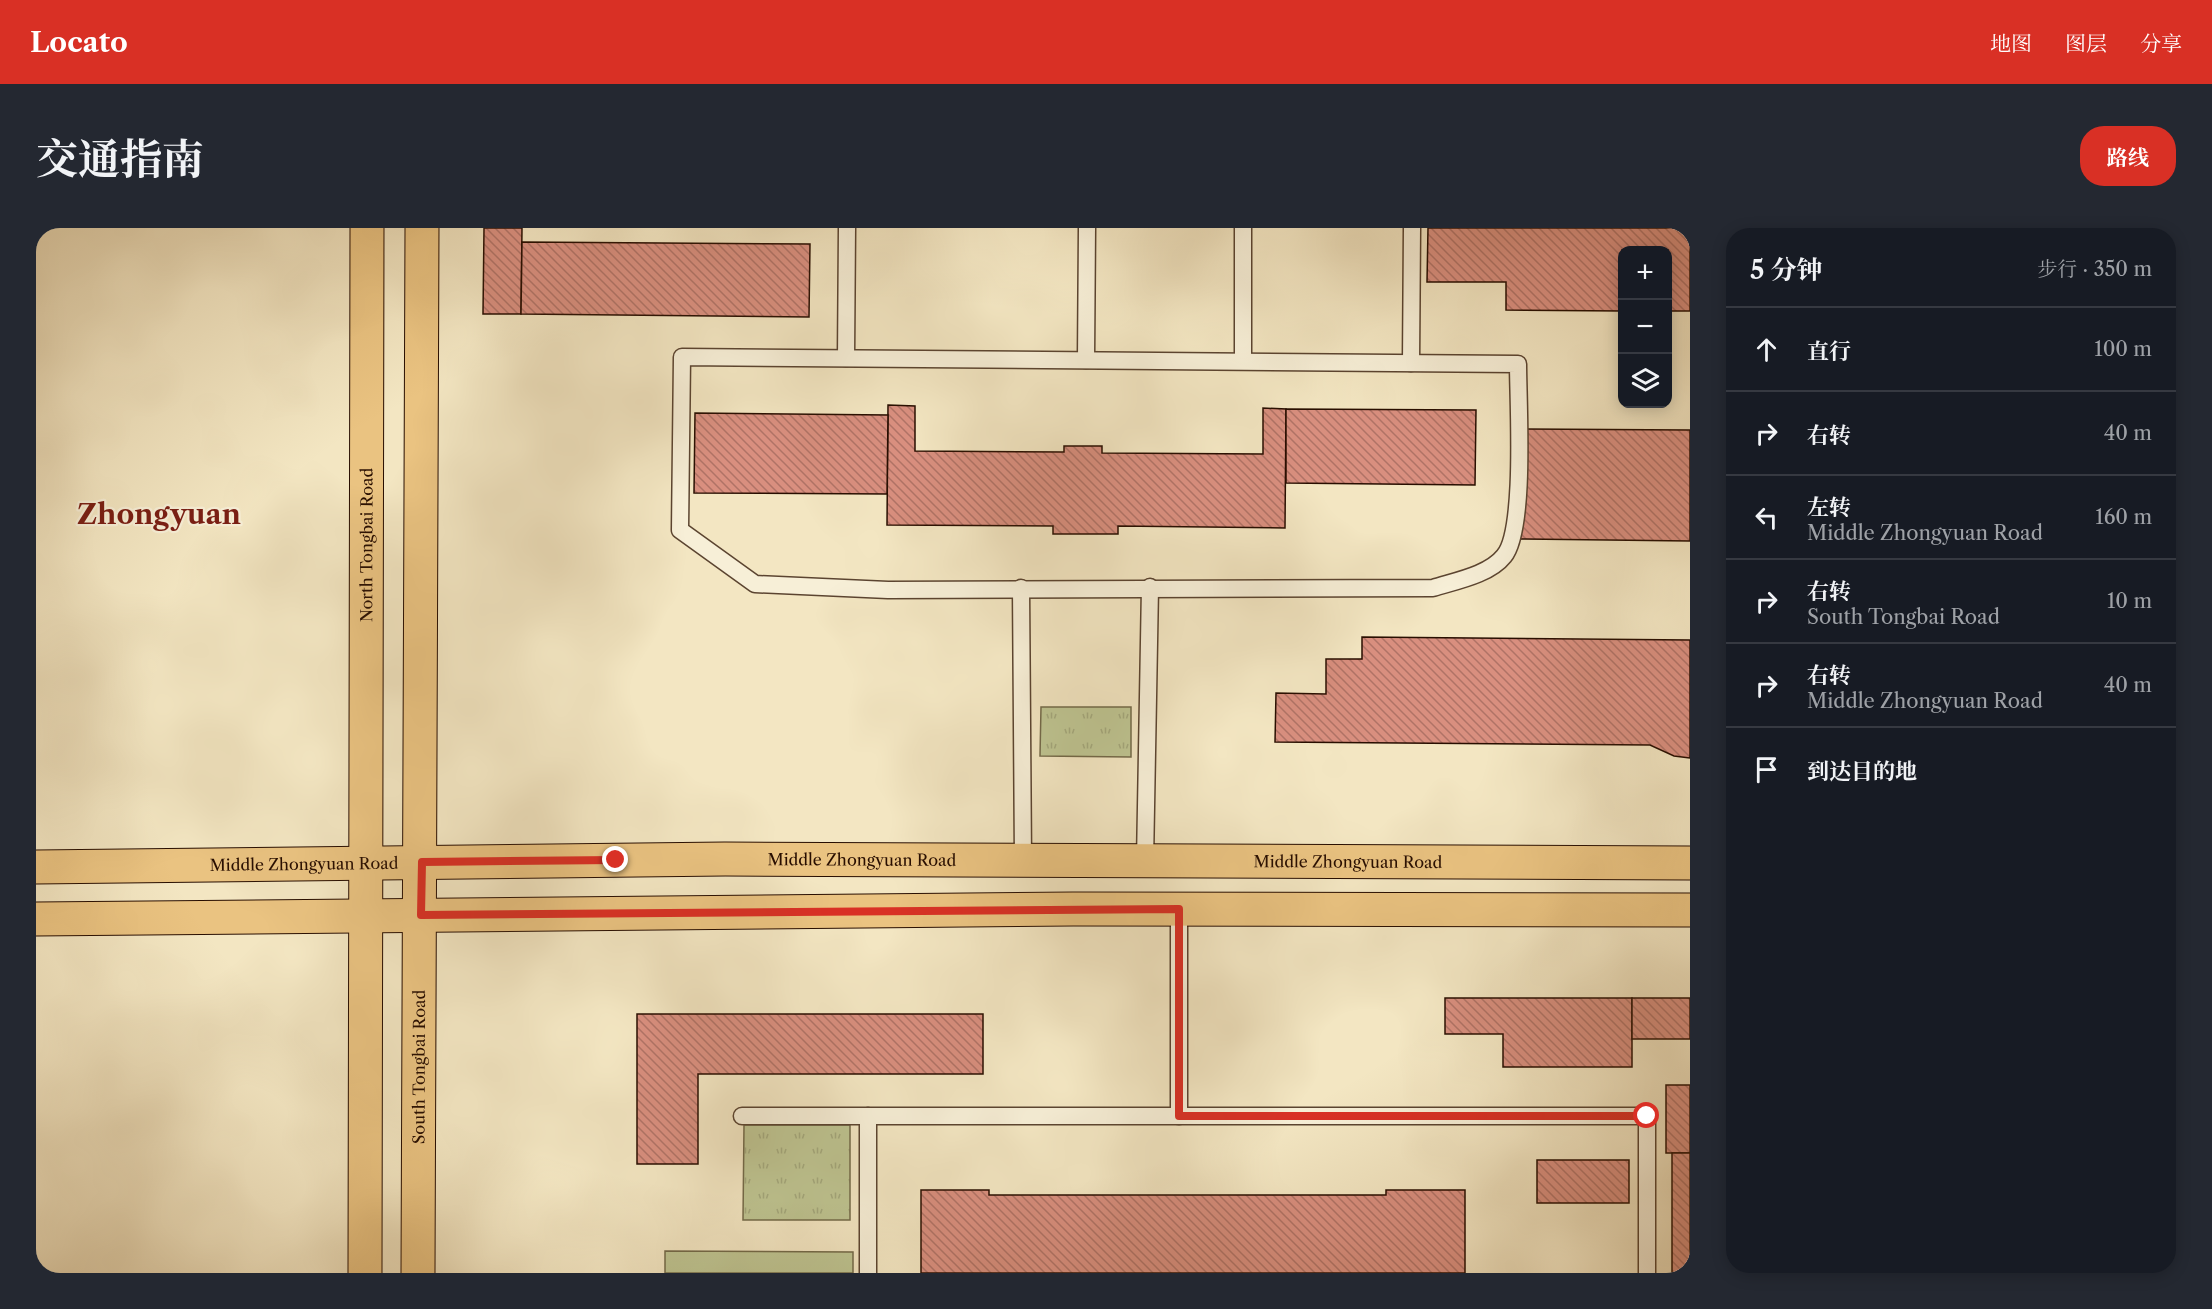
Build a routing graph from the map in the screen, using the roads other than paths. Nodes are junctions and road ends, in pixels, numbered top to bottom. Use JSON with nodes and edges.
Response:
{"nodes":[{"id":1,"x":367,"y":228,"type":"edge"},
{"id":2,"x":422,"y":228,"type":"edge"},
{"id":3,"x":847,"y":228,"type":"edge"},
{"id":4,"x":1087,"y":228,"type":"edge"},
{"id":5,"x":1243,"y":228,"type":"edge"},
{"id":6,"x":1413,"y":228,"type":"edge"},
{"id":7,"x":846,"y":358,"type":"junction"},
{"id":8,"x":1086,"y":360,"type":"junction"},
{"id":9,"x":1243,"y":361,"type":"junction"},
{"id":10,"x":1411,"y":363,"type":"junction"},
{"id":11,"x":1150,"y":587,"type":"junction"},
{"id":12,"x":1021,"y":588,"type":"junction"},
{"id":13,"x":1023,"y":861,"type":"junction"},
{"id":14,"x":422,"y":862,"type":"junction"},
{"id":15,"x":1145,"y":862,"type":"junction"},
{"id":16,"x":366,"y":863,"type":"junction"},
{"id":17,"x":1690,"y":863,"type":"edge"},
{"id":18,"x":36,"y":867,"type":"edge"},
{"id":19,"x":1179,"y":909,"type":"junction"},
{"id":20,"x":1690,"y":910,"type":"edge"},
{"id":21,"x":421,"y":915,"type":"junction"},
{"id":22,"x":366,"y":916,"type":"junction"},
{"id":23,"x":36,"y":919,"type":"edge"},
{"id":24,"x":742,"y":1116,"type":"dead end"},
{"id":25,"x":868,"y":1116,"type":"junction"},
{"id":26,"x":1179,"y":1116,"type":"junction"},
{"id":27,"x":365,"y":1273,"type":"edge"},
{"id":28,"x":418,"y":1273,"type":"edge"},
{"id":29,"x":868,"y":1273,"type":"edge"},
{"id":30,"x":1647,"y":1273,"type":"edge"}],
"edges":[{"from":1,"to":16,"type":"main road","name":"North Tongbai Road"},
{"from":2,"to":14,"type":"main road"},
{"from":3,"to":7,"type":"lane"},
{"from":4,"to":8,"type":"lane"},
{"from":5,"to":9,"type":"lane"},
{"from":6,"to":10,"type":"lane"},
{"from":7,"to":8,"type":"lane"},
{"from":7,"to":12,"type":"lane"},
{"from":8,"to":9,"type":"lane"},
{"from":9,"to":10,"type":"lane"},
{"from":10,"to":11,"type":"lane"},
{"from":11,"to":12,"type":"lane"},
{"from":11,"to":15,"type":"lane"},
{"from":12,"to":13,"type":"lane"},
{"from":13,"to":14,"type":"main road","name":"Middle Zhongyuan Road"},
{"from":13,"to":15,"type":"main road","name":"Middle Zhongyuan Road"},
{"from":14,"to":16,"type":"main road","name":"Middle Zhongyuan Road"},
{"from":14,"to":21,"type":"main road","name":"South Tongbai Road"},
{"from":15,"to":17,"type":"main road","name":"Middle Zhongyuan Road"},
{"from":16,"to":18,"type":"main road","name":"Middle Zhongyuan Road"},
{"from":16,"to":22,"type":"main road"},
{"from":19,"to":20,"type":"main road"},
{"from":19,"to":21,"type":"main road"},
{"from":19,"to":26,"type":"lane"},
{"from":21,"to":22,"type":"main road"},
{"from":21,"to":28,"type":"main road","name":"South Tongbai Road"},
{"from":22,"to":23,"type":"main road"},
{"from":22,"to":27,"type":"main road"},
{"from":24,"to":25,"type":"lane"},
{"from":25,"to":26,"type":"lane"},
{"from":25,"to":29,"type":"lane"},
{"from":26,"to":30,"type":"lane"}]}
